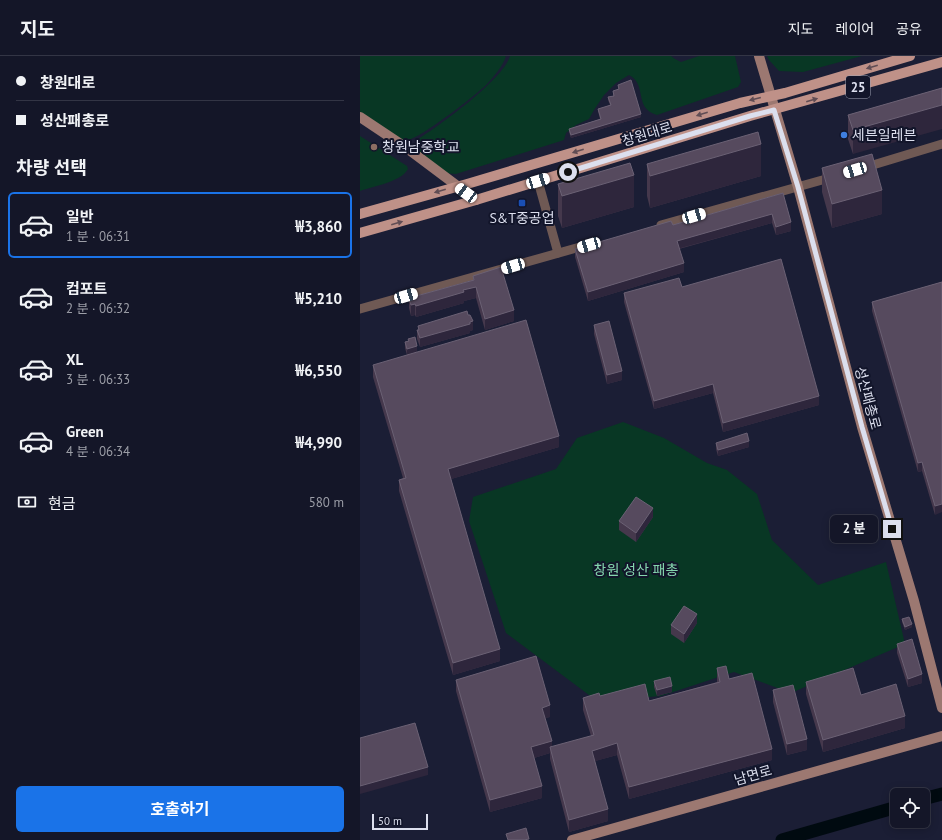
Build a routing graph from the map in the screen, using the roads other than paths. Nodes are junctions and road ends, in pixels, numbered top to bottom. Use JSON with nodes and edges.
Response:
{"nodes":[{"id":1,"x":759,"y":56,"type":"edge"},
{"id":2,"x":910,"y":56,"type":"edge"},
{"id":3,"x":942,"y":62,"type":"edge"},
{"id":4,"x":770,"y":96,"type":"junction"},
{"id":5,"x":774,"y":110,"type":"junction"},
{"id":6,"x":360,"y":117,"type":"edge"},
{"id":7,"x":942,"y":144,"type":"edge"},
{"id":8,"x":858,"y":169,"type":"edge"},
{"id":9,"x":843,"y":174,"type":"edge"},
{"id":10,"x":538,"y":181,"type":"junction"},
{"id":11,"x":457,"y":186,"type":"junction"},
{"id":12,"x":798,"y":187,"type":"junction"},
{"id":13,"x":476,"y":200,"type":"junction"},
{"id":14,"x":360,"y":214,"type":"edge"},
{"id":15,"x":649,"y":228,"type":"edge"},
{"id":16,"x":360,"y":233,"type":"edge"},
{"id":17,"x":596,"y":243,"type":"edge"},
{"id":18,"x":558,"y":253,"type":"junction"},
{"id":19,"x":360,"y":309,"type":"edge"},
{"id":20,"x":942,"y":708,"type":"edge"},
{"id":21,"x":942,"y":736,"type":"edge"},
{"id":22,"x":572,"y":840,"type":"edge"}],
"edges":[{"from":1,"to":4,"type":"main road","name":"성산패총로"},
{"from":2,"to":4,"type":"main road","name":"창원대로","number":"25","one_way":true},
{"from":5,"to":3,"type":"main road","name":"창원대로","number":"25","one_way":true},
{"from":4,"to":5,"type":"main road","name":"성산패총로"},
{"from":4,"to":11,"type":"main road","name":"창원대로","number":"25","one_way":true},
{"from":5,"to":10,"type":"main road","name":"창원대로","number":"25"},
{"from":5,"to":12,"type":"main road","name":"성산패총로"},
{"from":6,"to":11,"type":"main road"},
{"from":7,"to":8,"type":"street"},
{"from":9,"to":12,"type":"street"},
{"from":10,"to":13,"type":"main road","name":"창원대로","number":"25"},
{"from":10,"to":18,"type":"street"},
{"from":11,"to":13,"type":"main road"},
{"from":11,"to":14,"type":"main road","name":"창원대로","number":"25","one_way":true},
{"from":12,"to":15,"type":"street"},
{"from":12,"to":20,"type":"main road","name":"성산패총로"},
{"from":16,"to":13,"type":"main road","name":"창원대로","number":"25","one_way":true},
{"from":17,"to":18,"type":"street"},
{"from":18,"to":19,"type":"street"},
{"from":21,"to":22,"type":"main road","name":"남면로"}]}
